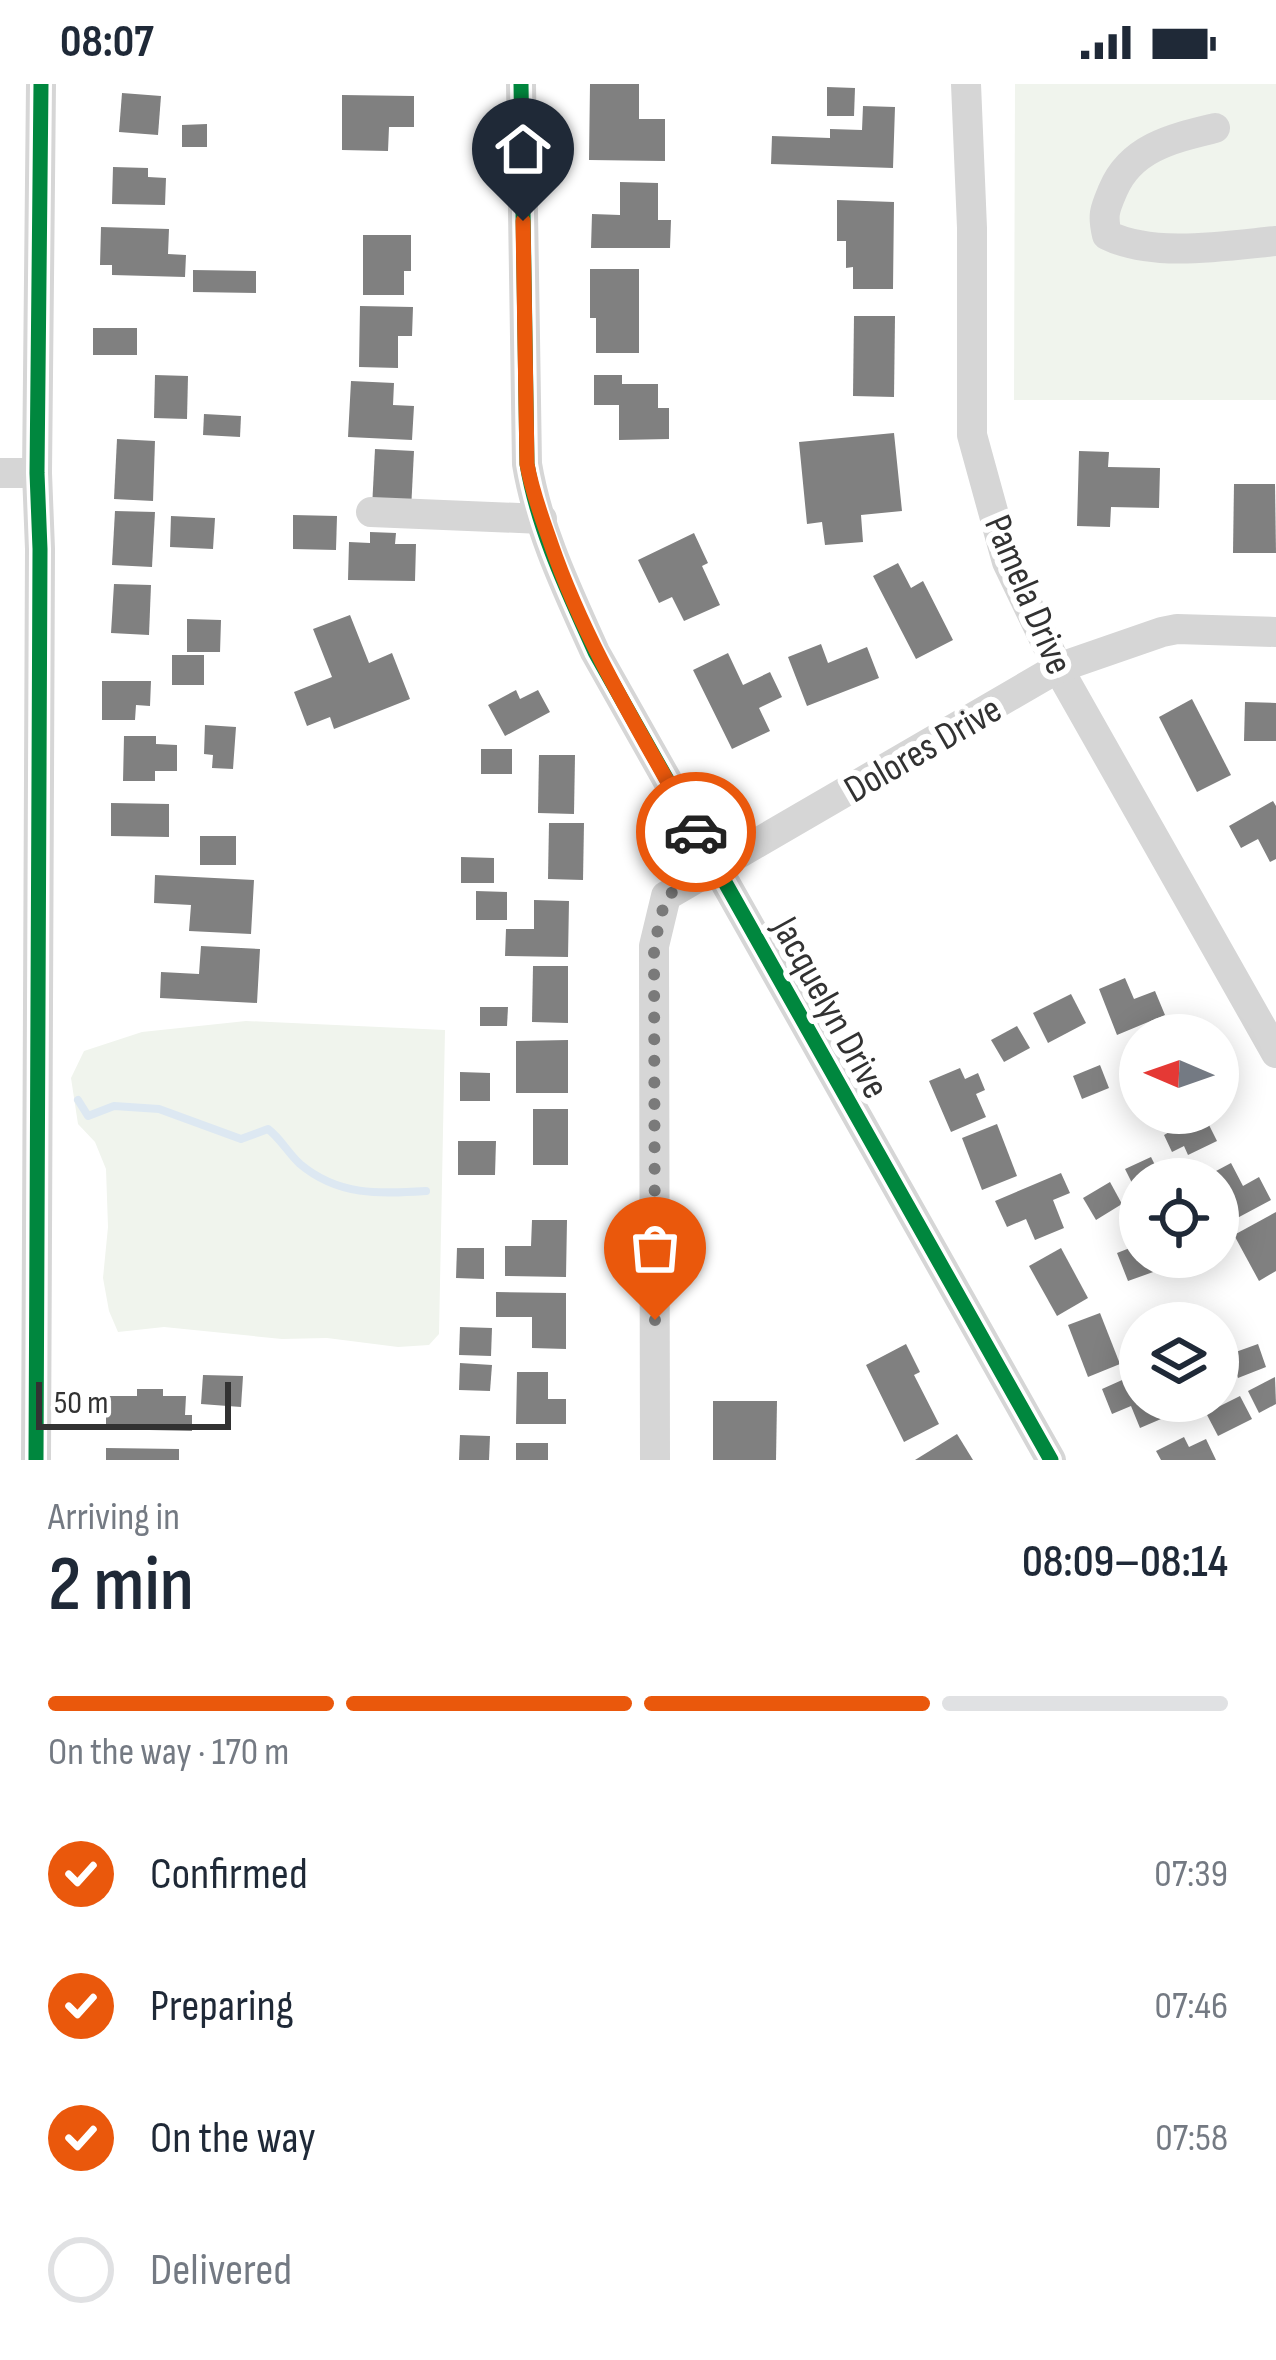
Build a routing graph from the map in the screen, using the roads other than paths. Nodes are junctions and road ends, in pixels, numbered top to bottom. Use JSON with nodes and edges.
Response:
{"nodes":[{"id":1,"x":41,"y":84,"type":"edge"},
{"id":2,"x":521,"y":84,"type":"edge"},
{"id":3,"x":966,"y":84,"type":"edge"},
{"id":4,"x":1215,"y":128,"type":"dead end"},
{"id":5,"x":1276,"y":241,"type":"edge"},
{"id":6,"x":0,"y":473,"type":"edge"},
{"id":7,"x":37,"y":473,"type":"junction"},
{"id":8,"x":371,"y":512,"type":"dead end"},
{"id":9,"x":542,"y":518,"type":"junction"},
{"id":10,"x":1276,"y":632,"type":"edge"},
{"id":11,"x":1058,"y":668,"type":"junction"},
{"id":12,"x":716,"y":868,"type":"junction"},
{"id":13,"x":1276,"y":1053,"type":"edge"},
{"id":14,"x":36,"y":1460,"type":"edge"},
{"id":15,"x":656,"y":1460,"type":"edge"},
{"id":16,"x":1051,"y":1460,"type":"edge"}],
"edges":[{"from":1,"to":7,"type":"street"},
{"from":2,"to":9,"type":"street","name":"Jacquelyn Drive"},
{"from":3,"to":11,"type":"street","name":"Pamela Drive"},
{"from":4,"to":5,"type":"street"},
{"from":6,"to":7,"type":"street"},
{"from":7,"to":14,"type":"street"},
{"from":8,"to":9,"type":"street"},
{"from":9,"to":12,"type":"street","name":"Jacquelyn Drive"},
{"from":10,"to":11,"type":"street","name":"Dolores Drive"},
{"from":11,"to":12,"type":"street","name":"Dolores Drive"},
{"from":11,"to":13,"type":"street","name":"Pamela Drive"},
{"from":12,"to":15,"type":"street","name":"Dolores Drive"},
{"from":12,"to":16,"type":"street","name":"Jacquelyn Drive"}]}
